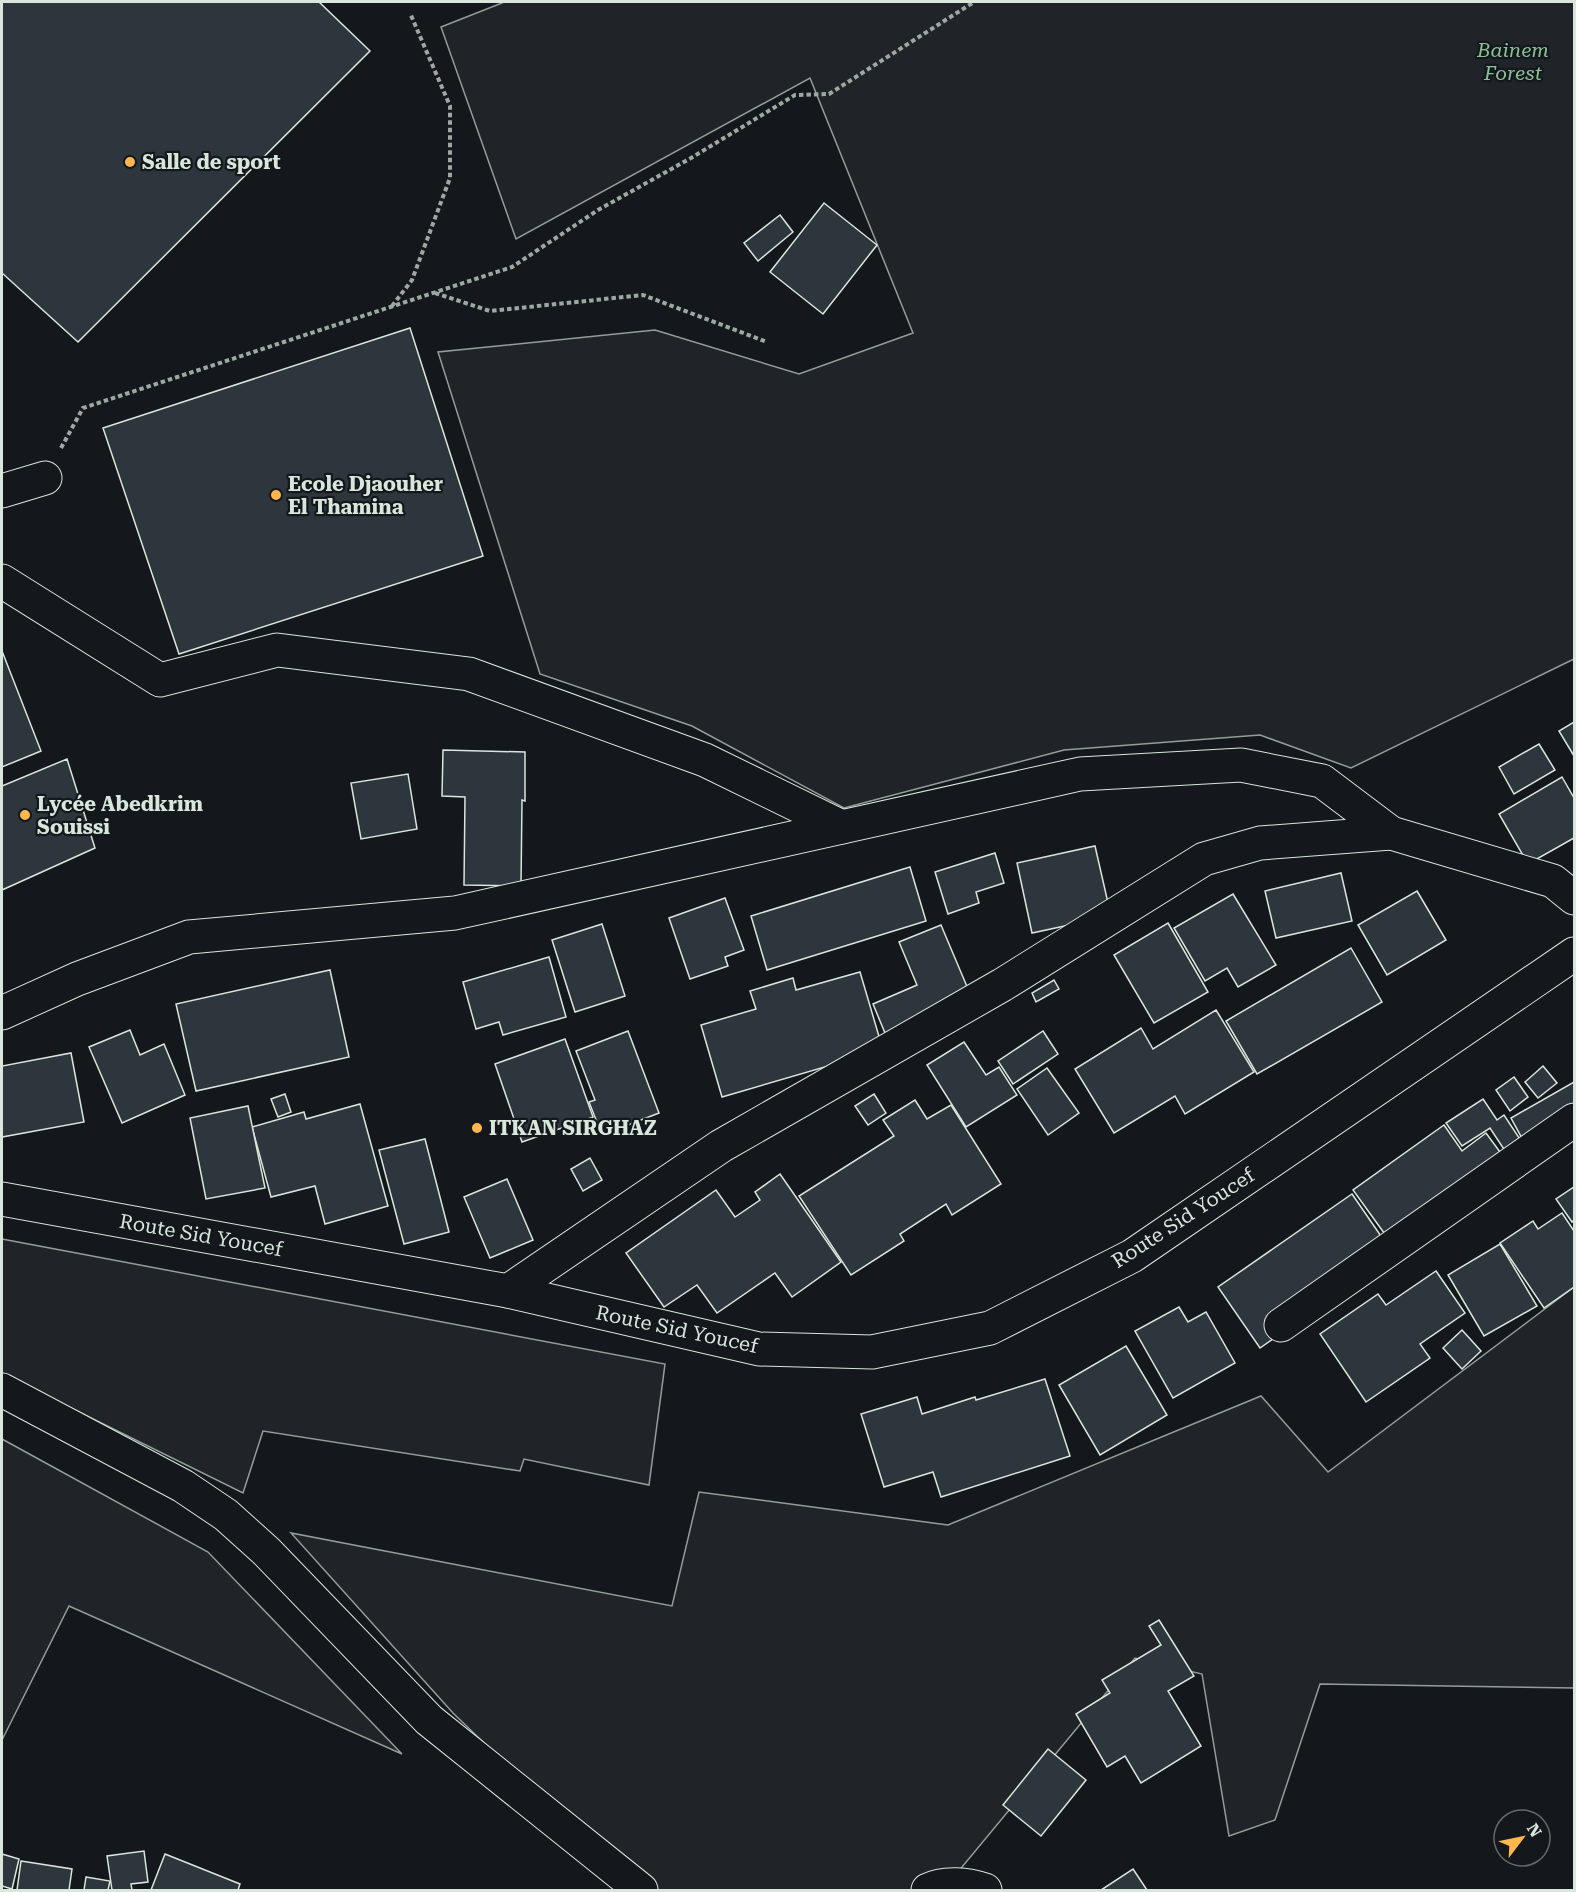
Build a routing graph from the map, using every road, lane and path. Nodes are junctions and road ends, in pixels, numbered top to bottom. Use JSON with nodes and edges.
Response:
{"nodes":[{"id":1,"x":974,"y":2,"type":"edge"},
{"id":2,"x":410,"y":13,"type":"dead end"},
{"id":3,"x":435,"y":292,"type":"junction"},
{"id":4,"x":392,"y":307,"type":"junction"},
{"id":5,"x":767,"y":342,"type":"dead end"},
{"id":6,"x":45,"y":478,"type":"joint"},
{"id":7,"x":2,"y":491,"type":"edge"},
{"id":8,"x":2,"y":581,"type":"edge"},
{"id":9,"x":842,"y":827,"type":"junction"},
{"id":10,"x":1391,"y":833,"type":"junction"},
{"id":11,"x":1575,"y":898,"type":"edge"},
{"id":12,"x":1575,"y":954,"type":"edge"},
{"id":13,"x":2,"y":1013,"type":"edge"},
{"id":14,"x":1575,"y":1120,"type":"edge"},
{"id":15,"x":2,"y":1199,"type":"edge"},
{"id":16,"x":508,"y":1291,"type":"junction"},
{"id":17,"x":1281,"y":1324,"type":"dead end"},
{"id":18,"x":2,"y":1390,"type":"edge"},
{"id":19,"x":641,"y":1890,"type":"edge"},
{"id":20,"x":928,"y":1890,"type":"edge"},
{"id":21,"x":985,"y":1890,"type":"edge"}],
"edges":[{"from":1,"to":3,"type":"path"},
{"from":2,"to":4,"type":"path"},
{"from":3,"to":4,"type":"path"},
{"from":3,"to":5,"type":"path"},
{"from":4,"to":6,"type":"path"},
{"from":6,"to":7,"type":"street"},
{"from":8,"to":9,"type":"street"},
{"from":9,"to":10,"type":"street"},
{"from":9,"to":13,"type":"street"},
{"from":10,"to":11,"type":"street"},
{"from":10,"to":16,"type":"street"},
{"from":12,"to":16,"type":"street","name":"Route Sid Youcef"},
{"from":14,"to":17,"type":"street"},
{"from":15,"to":16,"type":"street","name":"Route Sid Youcef"},
{"from":18,"to":19,"type":"street"},
{"from":20,"to":21,"type":"street"}]}
